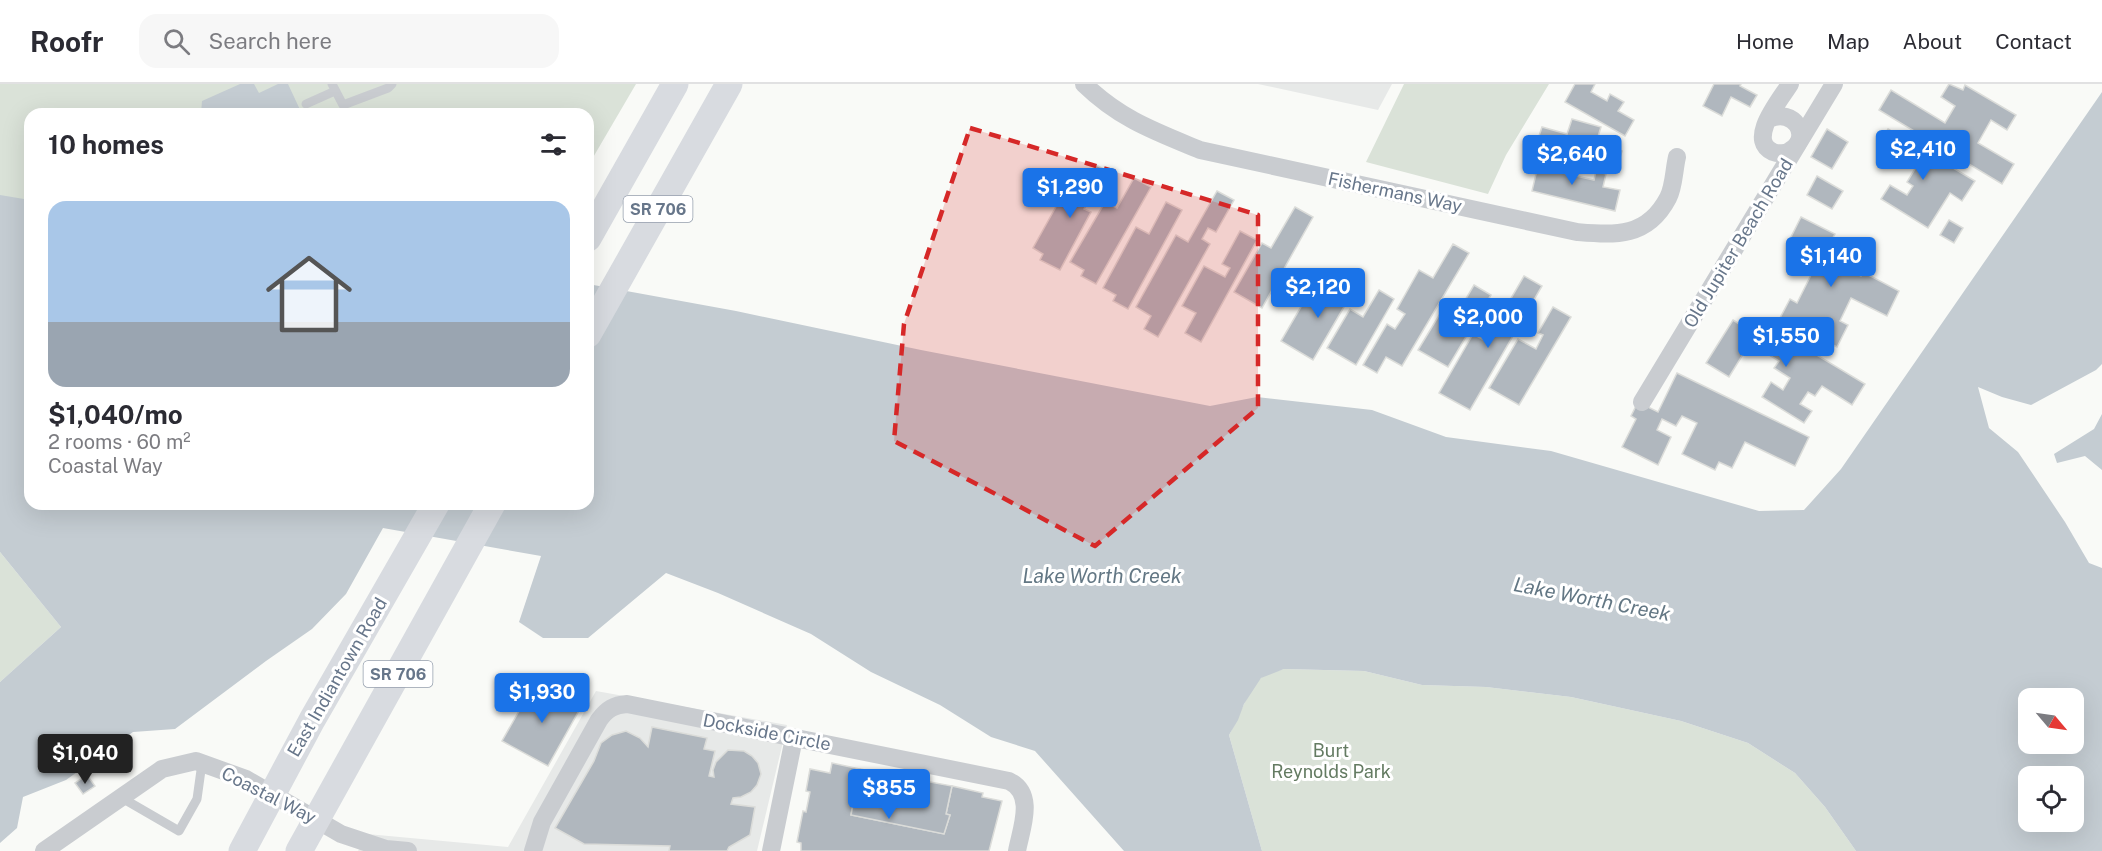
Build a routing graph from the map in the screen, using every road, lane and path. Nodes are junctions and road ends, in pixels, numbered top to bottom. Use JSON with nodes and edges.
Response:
{"nodes":[{"id":1,"x":392,"y":84,"type":"edge"},
{"id":2,"x":675,"y":84,"type":"edge"},
{"id":3,"x":729,"y":84,"type":"edge"},
{"id":4,"x":1084,"y":84,"type":"edge"},
{"id":5,"x":1790,"y":84,"type":"edge"},
{"id":6,"x":1834,"y":84,"type":"edge"},
{"id":7,"x":334,"y":87,"type":"edge"},
{"id":8,"x":306,"y":104,"type":"dead end"},
{"id":9,"x":1769,"y":119,"type":"junction"},
{"id":10,"x":1798,"y":143,"type":"junction"},
{"id":11,"x":1677,"y":157,"type":"dead end"},
{"id":12,"x":594,"y":227,"type":"edge"},
{"id":13,"x":594,"y":323,"type":"edge"},
{"id":14,"x":1642,"y":402,"type":"dead end"},
{"id":15,"x":433,"y":510,"type":"edge"},
{"id":16,"x":489,"y":510,"type":"edge"},
{"id":17,"x":794,"y":738,"type":"junction"},
{"id":18,"x":202,"y":763,"type":"junction"},
{"id":19,"x":122,"y":798,"type":"junction"},
{"id":20,"x":301,"y":848,"type":"edge"},
{"id":21,"x":44,"y":851,"type":"edge"},
{"id":22,"x":242,"y":851,"type":"edge"},
{"id":23,"x":408,"y":851,"type":"edge"},
{"id":24,"x":533,"y":851,"type":"edge"},
{"id":25,"x":771,"y":851,"type":"edge"},
{"id":26,"x":1017,"y":851,"type":"edge"}],
"edges":[{"from":1,"to":7,"type":"lane"},
{"from":2,"to":12,"type":"main road","number":"SR 706"},
{"from":3,"to":13,"type":"main road","number":"SR 706"},
{"from":4,"to":11,"type":"street","name":"Fishermans Way"},
{"from":5,"to":9,"type":"street"},
{"from":6,"to":10,"type":"street","name":"Old Jupiter Beach Road"},
{"from":7,"to":8,"type":"lane"},
{"from":9,"to":10,"type":"street"},
{"from":9,"to":10,"type":"street"},
{"from":10,"to":14,"type":"street","name":"Old Jupiter Beach Road"},
{"from":15,"to":22,"type":"main road","name":"East Indiantown Road","number":"SR 706"},
{"from":16,"to":20,"type":"main road","number":"SR 706"},
{"from":17,"to":24,"type":"street","name":"Dockside Circle"},
{"from":17,"to":25,"type":"street"},
{"from":17,"to":26,"type":"street","name":"Dockside Circle"},
{"from":18,"to":19,"type":"street","name":"Coastal Way"},
{"from":18,"to":19,"type":"lane"},
{"from":18,"to":23,"type":"street","name":"Coastal Way"},
{"from":19,"to":21,"type":"street","name":"Coastal Way"}]}
